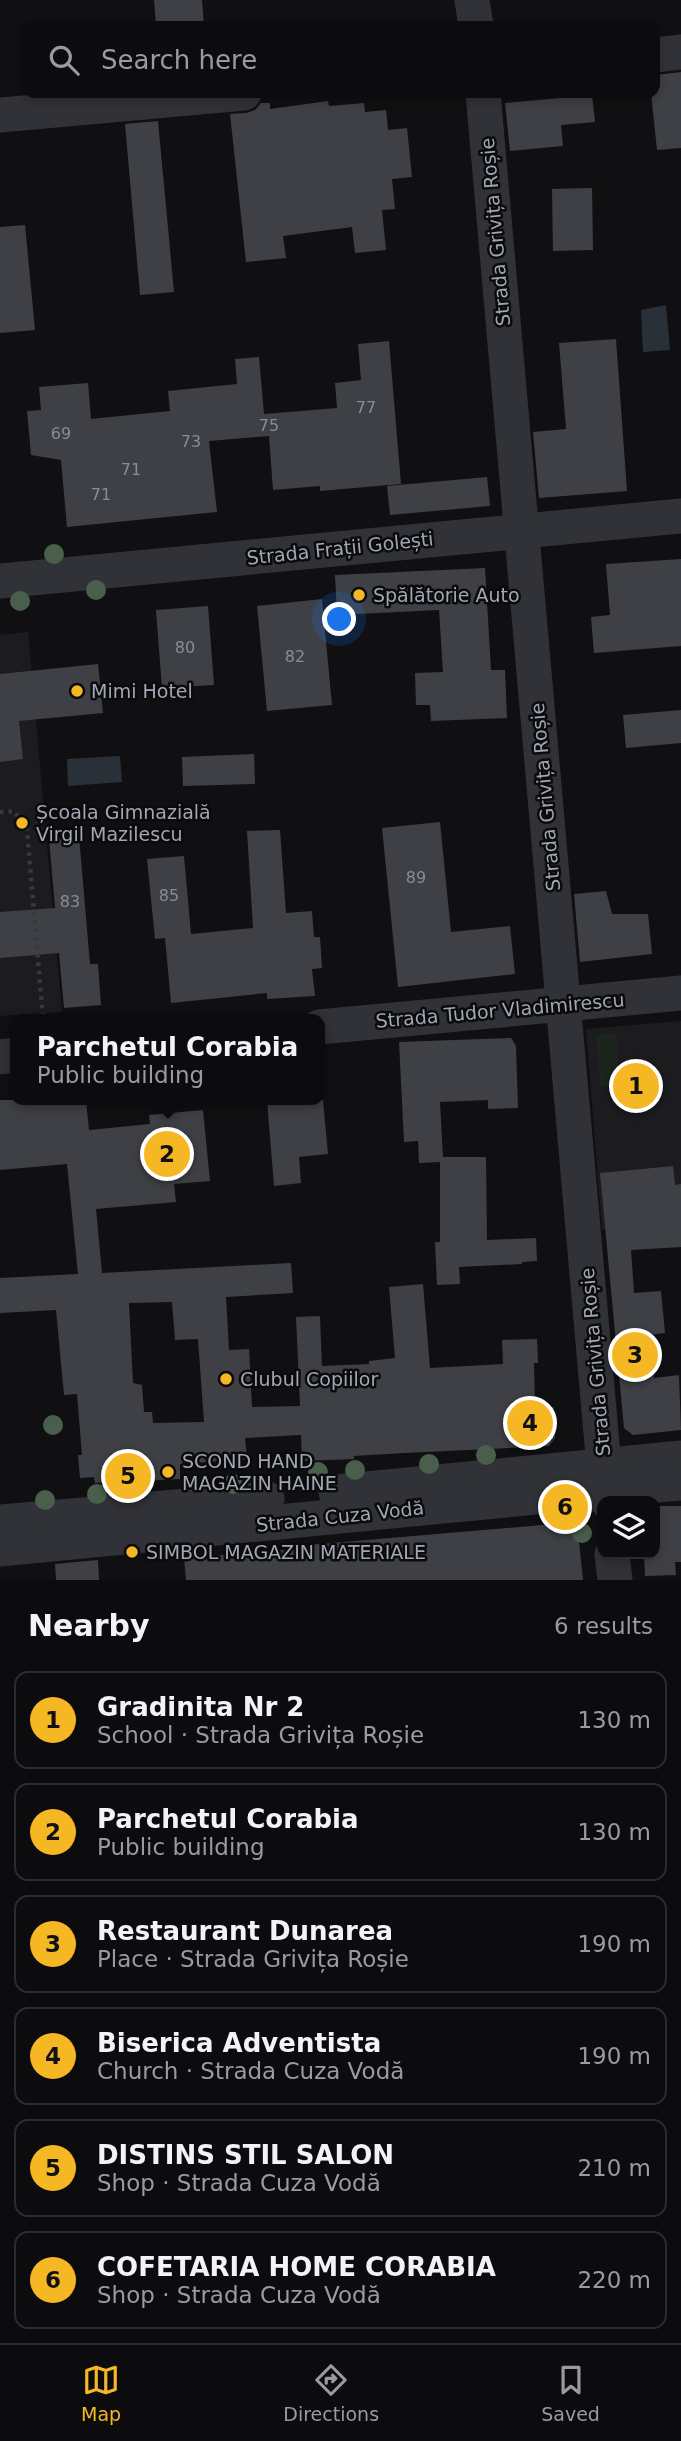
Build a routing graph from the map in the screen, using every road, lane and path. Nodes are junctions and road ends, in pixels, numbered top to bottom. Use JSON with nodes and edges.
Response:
{"nodes":[{"id":1,"x":472,"y":0,"type":"edge"},
{"id":2,"x":475,"y":21,"type":"edge"},
{"id":3,"x":681,"y":52,"type":"edge"},
{"id":4,"x":660,"y":54,"type":"edge"},
{"id":5,"x":189,"y":98,"type":"edge"},
{"id":6,"x":483,"y":98,"type":"edge"},
{"id":7,"x":0,"y":115,"type":"edge"},
{"id":8,"x":681,"y":516,"type":"edge"},
{"id":9,"x":522,"y":531,"type":"junction"},
{"id":10,"x":0,"y":582,"type":"edge"},
{"id":11,"x":0,"y":812,"type":"edge"},
{"id":12,"x":681,"y":993,"type":"edge"},
{"id":13,"x":564,"y":1004,"type":"junction"},
{"id":14,"x":43,"y":1014,"type":"edge"},
{"id":15,"x":325,"y":1026,"type":"edge"},
{"id":16,"x":681,"y":1458,"type":"edge"},
{"id":17,"x":681,"y":1483,"type":"edge"},
{"id":18,"x":605,"y":1485,"type":"edge"},
{"id":19,"x":0,"y":1522,"type":"edge"},
{"id":20,"x":0,"y":1549,"type":"edge"},
{"id":21,"x":613,"y":1559,"type":"edge"},
{"id":22,"x":615,"y":1580,"type":"edge"}],
"edges":[{"from":1,"to":2,"type":"street"},
{"from":3,"to":4,"type":"street"},
{"from":5,"to":7,"type":"street"},
{"from":6,"to":9,"type":"street","name":"Strada Grivița Roșie"},
{"from":8,"to":9,"type":"street","name":"Strada Frații Golești"},
{"from":9,"to":10,"type":"street","name":"Strada Frații Golești"},
{"from":9,"to":13,"type":"street","name":"Strada Grivița Roșie"},
{"from":11,"to":14,"type":"path"},
{"from":12,"to":13,"type":"street","name":"Strada Tudor Vladimirescu"},
{"from":13,"to":15,"type":"street","name":"Strada Tudor Vladimirescu"},
{"from":13,"to":18,"type":"street","name":"Strada Grivița Roșie"},
{"from":16,"to":18,"type":"street","name":"Strada Cuza Vodă"},
{"from":17,"to":18,"type":"street","name":"Strada Cuza Vodă"},
{"from":18,"to":19,"type":"street","name":"Strada Cuza Vodă"},
{"from":18,"to":20,"type":"street","name":"Strada Cuza Vodă"},
{"from":21,"to":22,"type":"street"}]}
